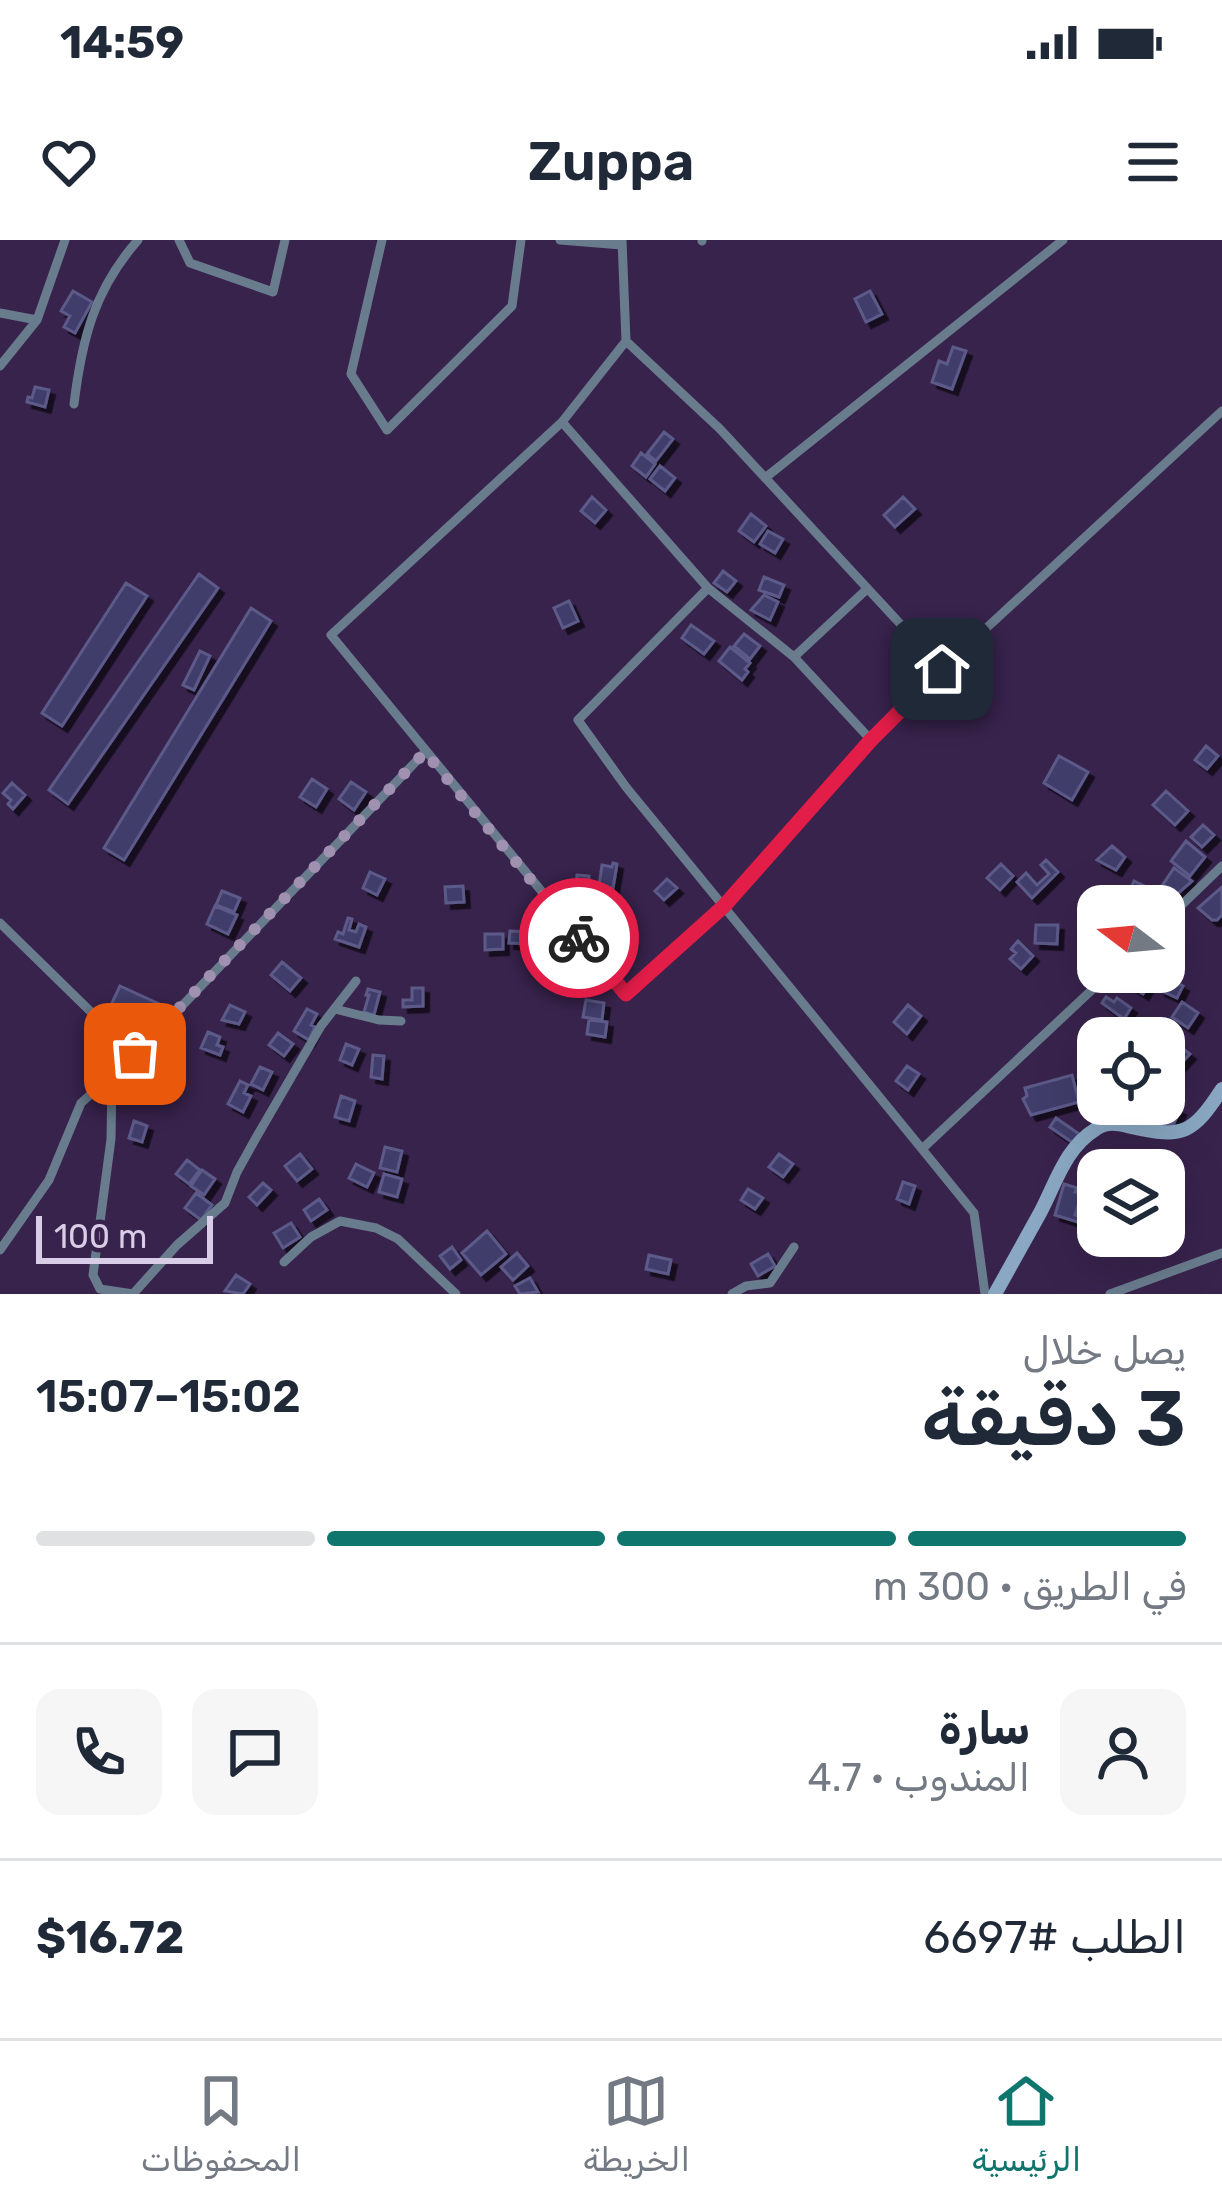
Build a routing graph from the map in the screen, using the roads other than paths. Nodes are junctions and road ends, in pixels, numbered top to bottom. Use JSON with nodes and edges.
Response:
{"nodes":[{"id":1,"x":65,"y":240,"type":"edge"},
{"id":2,"x":138,"y":240,"type":"edge"},
{"id":3,"x":179,"y":240,"type":"edge"},
{"id":4,"x":285,"y":240,"type":"edge"},
{"id":5,"x":382,"y":240,"type":"edge"},
{"id":6,"x":520,"y":240,"type":"edge"},
{"id":7,"x":560,"y":240,"type":"edge"},
{"id":8,"x":1063,"y":240,"type":"edge"},
{"id":9,"x":622,"y":243,"type":"edge"},
{"id":10,"x":0,"y":313,"type":"edge"},
{"id":11,"x":37,"y":320,"type":"junction"},
{"id":12,"x":626,"y":341,"type":"junction"},
{"id":13,"x":0,"y":366,"type":"edge"},
{"id":14,"x":74,"y":404,"type":"dead end"},
{"id":15,"x":1222,"y":411,"type":"edge"},
{"id":16,"x":562,"y":422,"type":"junction"},
{"id":17,"x":765,"y":478,"type":"junction"},
{"id":18,"x":708,"y":588,"type":"junction"},
{"id":19,"x":867,"y":589,"type":"junction"},
{"id":20,"x":794,"y":657,"type":"junction"},
{"id":21,"x":942,"y":669,"type":"junction"},
{"id":22,"x":871,"y":740,"type":"junction"},
{"id":23,"x":425,"y":752,"type":"junction"},
{"id":24,"x":1222,"y":866,"type":"edge"},
{"id":25,"x":1185,"y":902,"type":"edge"},
{"id":26,"x":724,"y":906,"type":"junction"},
{"id":27,"x":0,"y":923,"type":"edge"},
{"id":28,"x":356,"y":981,"type":"dead end"},
{"id":29,"x":1089,"y":993,"type":"edge"},
{"id":30,"x":335,"y":1009,"type":"junction"},
{"id":31,"x":401,"y":1021,"type":"dead end"},
{"id":32,"x":135,"y":1054,"type":"junction"},
{"id":33,"x":112,"y":1075,"type":"junction"},
{"id":34,"x":1222,"y":1089,"type":"edge"},
{"id":35,"x":922,"y":1149,"type":"junction"},
{"id":36,"x":794,"y":1247,"type":"dead end"},
{"id":37,"x":0,"y":1250,"type":"edge"},
{"id":38,"x":1222,"y":1253,"type":"edge"},
{"id":39,"x":284,"y":1262,"type":"dead end"},
{"id":40,"x":456,"y":1294,"type":"edge"},
{"id":41,"x":732,"y":1294,"type":"edge"},
{"id":42,"x":985,"y":1294,"type":"edge"},
{"id":43,"x":995,"y":1294,"type":"edge"},
{"id":44,"x":1110,"y":1294,"type":"edge"}],
"edges":[{"from":1,"to":11,"type":"street"},
{"from":2,"to":14,"type":"street"},
{"from":3,"to":4,"type":"street"},
{"from":5,"to":6,"type":"street"},
{"from":7,"to":9,"type":"street"},
{"from":8,"to":17,"type":"street"},
{"from":9,"to":12,"type":"street"},
{"from":10,"to":11,"type":"street"},
{"from":11,"to":13,"type":"street"},
{"from":12,"to":16,"type":"street"},
{"from":12,"to":17,"type":"street"},
{"from":15,"to":21,"type":"street"},
{"from":16,"to":18,"type":"street"},
{"from":16,"to":23,"type":"street"},
{"from":17,"to":19,"type":"street"},
{"from":18,"to":20,"type":"street"},
{"from":18,"to":26,"type":"street"},
{"from":19,"to":20,"type":"street"},
{"from":19,"to":21,"type":"street"},
{"from":20,"to":22,"type":"street"},
{"from":21,"to":22,"type":"street"},
{"from":22,"to":26,"type":"street"},
{"from":23,"to":26,"type":"street"},
{"from":23,"to":32,"type":"street"},
{"from":24,"to":25,"type":"street"},
{"from":26,"to":35,"type":"street"},
{"from":27,"to":32,"type":"street"},
{"from":28,"to":30,"type":"street"},
{"from":29,"to":35,"type":"street"},
{"from":30,"to":31,"type":"street"},
{"from":30,"to":33,"type":"street"},
{"from":32,"to":33,"type":"street"},
{"from":33,"to":37,"type":"street"},
{"from":34,"to":43,"type":"street"},
{"from":35,"to":42,"type":"street"},
{"from":36,"to":41,"type":"street"},
{"from":38,"to":44,"type":"street"},
{"from":39,"to":40,"type":"street"}]}
